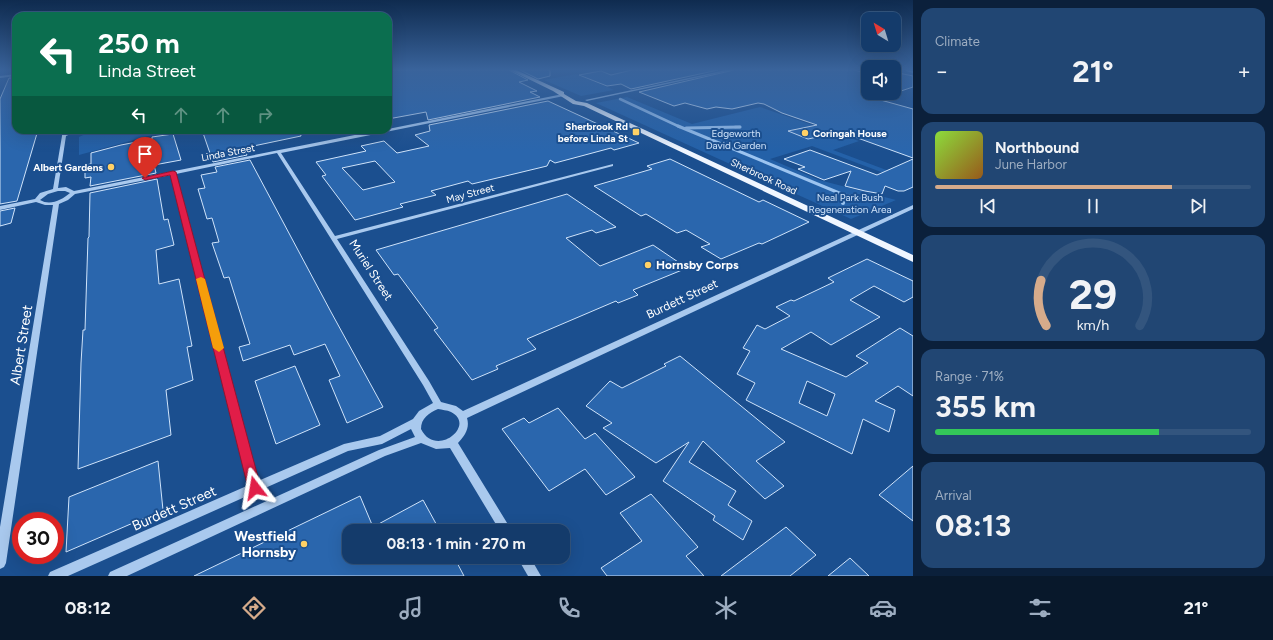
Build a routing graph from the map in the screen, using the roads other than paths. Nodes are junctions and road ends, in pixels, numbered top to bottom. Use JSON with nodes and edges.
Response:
{"nodes":[{"id":1,"x":554,"y":97,"type":"edge"},
{"id":2,"x":569,"y":97,"type":"edge"},
{"id":3,"x":571,"y":97,"type":"edge"},
{"id":4,"x":601,"y":97,"type":"edge"},
{"id":5,"x":581,"y":101,"type":"junction"},
{"id":6,"x":392,"y":129,"type":"edge"},
{"id":7,"x":64,"y":134,"type":"edge"},
{"id":8,"x":355,"y":134,"type":"edge"},
{"id":9,"x":278,"y":152,"type":"junction"},
{"id":10,"x":611,"y":164,"type":"dead end"},
{"id":11,"x":173,"y":172,"type":"junction"},
{"id":12,"x":55,"y":190,"type":"junction"},
{"id":13,"x":73,"y":193,"type":"junction"},
{"id":14,"x":37,"y":200,"type":"junction"},
{"id":15,"x":56,"y":202,"type":"junction"},
{"id":16,"x":913,"y":207,"type":"edge"},
{"id":17,"x":0,"y":208,"type":"edge"},
{"id":18,"x":856,"y":232,"type":"junction"},
{"id":19,"x":333,"y":238,"type":"junction"},
{"id":20,"x":913,"y":259,"type":"edge"},
{"id":21,"x":438,"y":405,"type":"junction"},
{"id":22,"x":462,"y":416,"type":"junction"},
{"id":23,"x":416,"y":422,"type":"junction"},
{"id":24,"x":422,"y":439,"type":"junction"},
{"id":25,"x":452,"y":443,"type":"junction"},
{"id":26,"x":255,"y":488,"type":"junction"},
{"id":27,"x":502,"y":524,"type":"edge"},
{"id":28,"x":0,"y":563,"type":"edge"},
{"id":29,"x":527,"y":564,"type":"edge"},
{"id":30,"x":54,"y":576,"type":"edge"},
{"id":31,"x":114,"y":576,"type":"edge"},
{"id":32,"x":534,"y":576,"type":"edge"}],
"edges":[{"from":1,"to":6,"type":"street","name":"Linda Street"},
{"from":2,"to":5,"type":"main road","name":"Sherbrook Road"},
{"from":3,"to":5,"type":"main road","name":"Sherbrook Road"},
{"from":4,"to":5,"type":"street"},
{"from":5,"to":18,"type":"main road","name":"Sherbrook Road"},
{"from":7,"to":12,"type":"street"},
{"from":8,"to":9,"type":"street","name":"Linda Street"},
{"from":9,"to":11,"type":"street","name":"Linda Street"},
{"from":9,"to":19,"type":"street","name":"Muriel Street"},
{"from":10,"to":19,"type":"street","name":"May Street"},
{"from":11,"to":13,"type":"street","name":"Linda Street"},
{"from":11,"to":26,"type":"street"},
{"from":12,"to":13,"type":"street"},
{"from":12,"to":14,"type":"street"},
{"from":13,"to":15,"type":"street"},
{"from":14,"to":15,"type":"street"},
{"from":14,"to":17,"type":"street"},
{"from":15,"to":28,"type":"street","name":"Albert Street"},
{"from":16,"to":18,"type":"street","name":"Burdett Street"},
{"from":18,"to":20,"type":"main road","name":"Sherbrook Road"},
{"from":18,"to":22,"type":"street","name":"Burdett Street"},
{"from":19,"to":21,"type":"street","name":"Muriel Street"},
{"from":21,"to":22,"type":"street"},
{"from":21,"to":23,"type":"street"},
{"from":22,"to":25,"type":"street"},
{"from":23,"to":24,"type":"street"},
{"from":23,"to":26,"type":"street","name":"Burdett Street"},
{"from":24,"to":25,"type":"street"},
{"from":24,"to":31,"type":"street"},
{"from":25,"to":27,"type":"street"},
{"from":26,"to":30,"type":"street","name":"Burdett Street"},
{"from":29,"to":32,"type":"street"}]}
